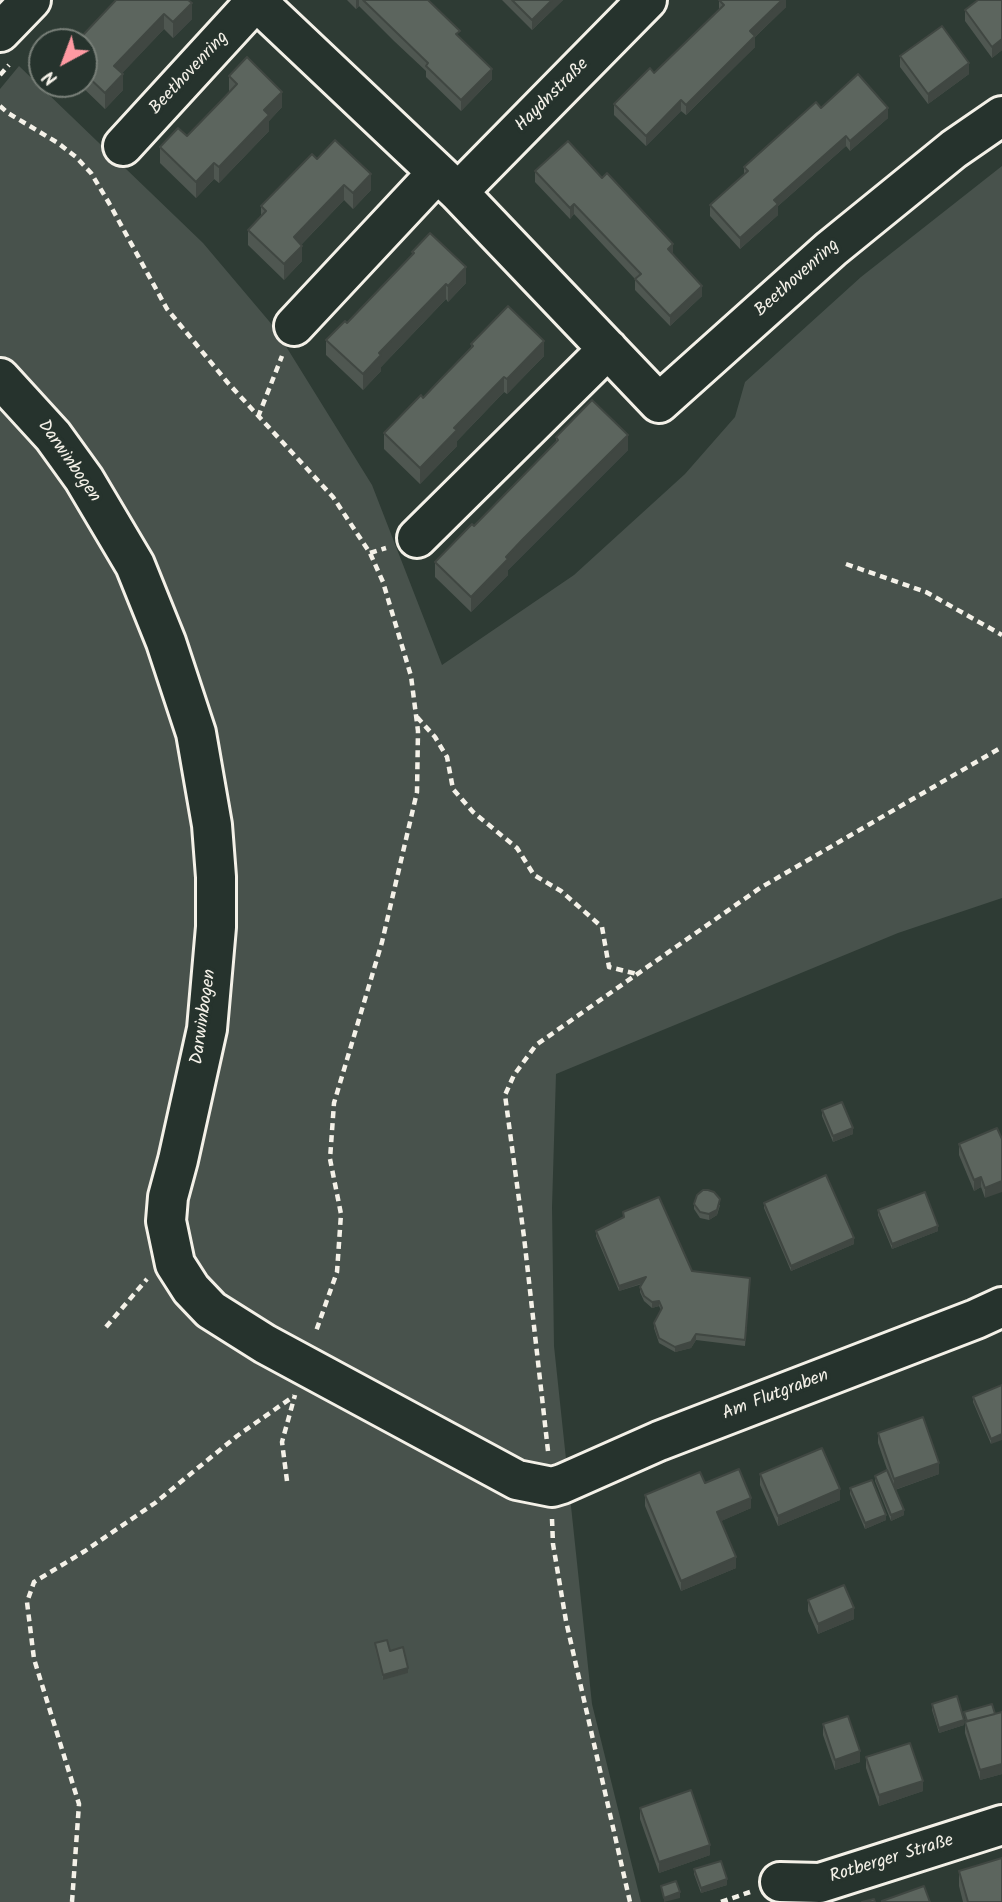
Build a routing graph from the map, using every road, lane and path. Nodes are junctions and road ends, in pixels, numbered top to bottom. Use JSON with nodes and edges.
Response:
{"nodes":[{"id":1,"x":31,"y":0,"type":"edge"},
{"id":2,"x":648,"y":0,"type":"edge"},
{"id":3,"x":256,"y":1,"type":"edge"},
{"id":4,"x":0,"y":32,"type":"edge"},
{"id":5,"x":0,"y":106,"type":"edge"},
{"id":6,"x":1002,"y":116,"type":"edge"},
{"id":7,"x":123,"y":146,"type":"dead end"},
{"id":8,"x":448,"y":183,"type":"junction"},
{"id":9,"x":294,"y":326,"type":"joint"},
{"id":10,"x":608,"y":349,"type":"junction"},
{"id":11,"x":0,"y":378,"type":"edge"},
{"id":12,"x":258,"y":417,"type":"junction"},
{"id":13,"x":417,"y":538,"type":"dead end"},
{"id":14,"x":846,"y":564,"type":"dead end"},
{"id":15,"x":1002,"y":635,"type":"edge"},
{"id":16,"x":416,"y":716,"type":"junction"},
{"id":17,"x":1002,"y":747,"type":"edge"},
{"id":18,"x":637,"y":974,"type":"junction"},
{"id":19,"x":175,"y":1264,"type":"junction"},
{"id":20,"x":1002,"y":1307,"type":"edge"},
{"id":21,"x":106,"y":1327,"type":"dead end"},
{"id":22,"x":300,"y":1381,"type":"junction"},
{"id":23,"x":287,"y":1481,"type":"dead end"},
{"id":24,"x":552,"y":1487,"type":"junction"},
{"id":25,"x":1002,"y":1825,"type":"edge"},
{"id":26,"x":780,"y":1882,"type":"dead end"},
{"id":27,"x":72,"y":1902,"type":"edge"},
{"id":28,"x":630,"y":1902,"type":"edge"}],
"edges":[{"from":1,"to":4,"type":"street"},
{"from":2,"to":8,"type":"street","name":"Haydnstraße"},
{"from":3,"to":7,"type":"street","name":"Beethovenring"},
{"from":3,"to":8,"type":"street","name":"Beethovenring"},
{"from":5,"to":12,"type":"path"},
{"from":6,"to":10,"type":"street","name":"Beethovenring"},
{"from":8,"to":9,"type":"street"},
{"from":8,"to":10,"type":"street","name":"Beethovenring"},
{"from":9,"to":12,"type":"path"},
{"from":10,"to":13,"type":"street"},
{"from":11,"to":19,"type":"street","name":"Darwinbogen"},
{"from":12,"to":16,"type":"path"},
{"from":14,"to":15,"type":"path"},
{"from":16,"to":18,"type":"path"},
{"from":16,"to":22,"type":"path"},
{"from":17,"to":18,"type":"path"},
{"from":18,"to":24,"type":"path"},
{"from":19,"to":21,"type":"path"},
{"from":19,"to":22,"type":"street","name":"Darwinbogen"},
{"from":20,"to":24,"type":"street","name":"Am Flutgraben"},
{"from":22,"to":23,"type":"path"},
{"from":22,"to":24,"type":"street","name":"Darwinbogen"},
{"from":22,"to":27,"type":"path"},
{"from":24,"to":28,"type":"path"},
{"from":25,"to":26,"type":"street","name":"Rotberger Straße"}]}
